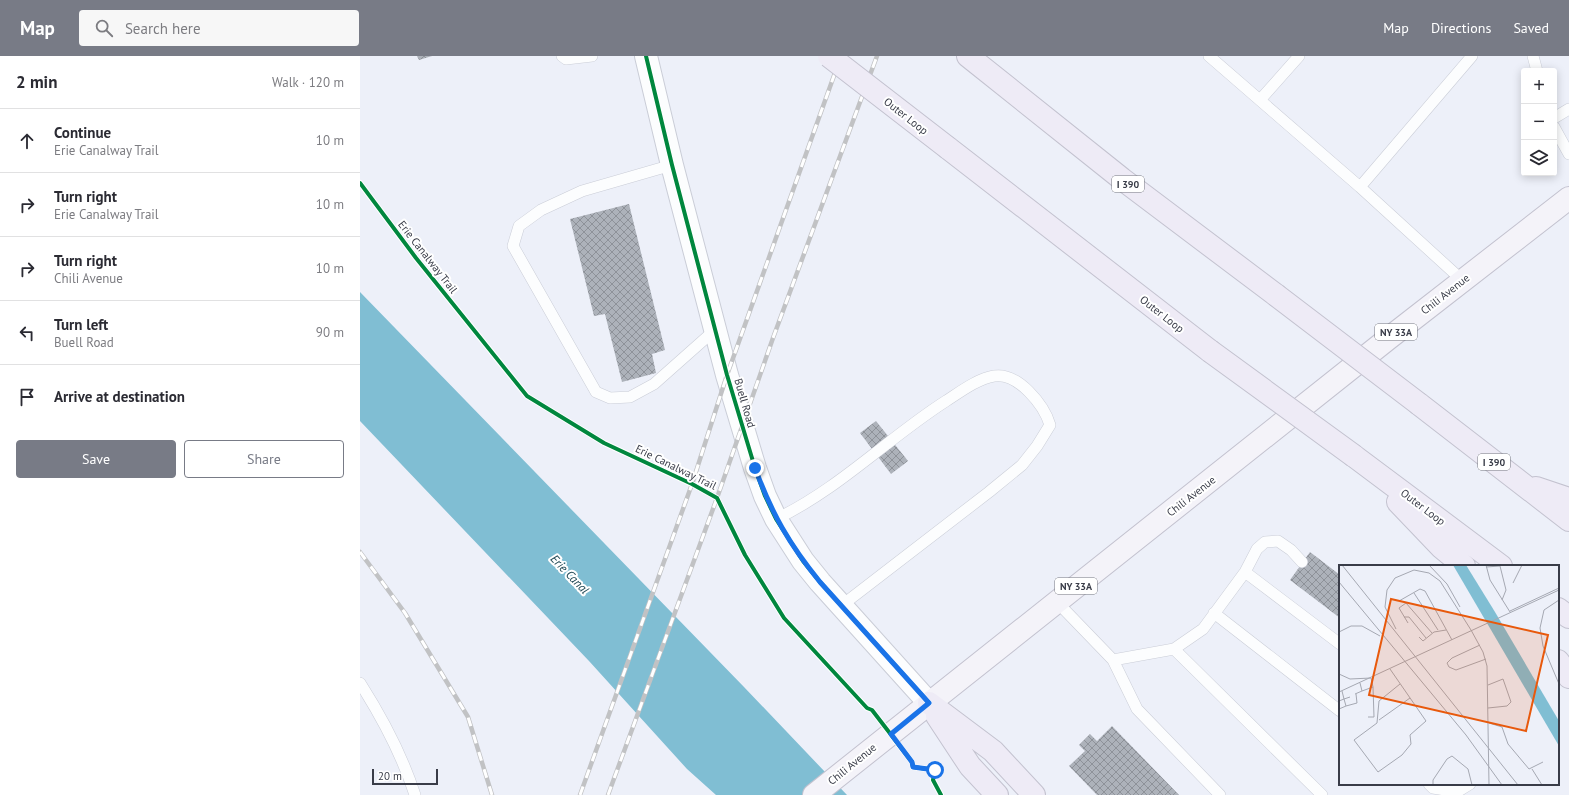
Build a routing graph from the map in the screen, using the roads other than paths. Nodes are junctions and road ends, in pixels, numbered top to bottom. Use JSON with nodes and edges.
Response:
{"nodes":[{"id":1,"x":562,"y":56,"type":"edge"},
{"id":2,"x":592,"y":56,"type":"edge"},
{"id":3,"x":646,"y":56,"type":"edge"},
{"id":4,"x":829,"y":56,"type":"edge"},
{"id":5,"x":1209,"y":56,"type":"edge"},
{"id":6,"x":1299,"y":56,"type":"edge"},
{"id":7,"x":1472,"y":56,"type":"edge"},
{"id":8,"x":1533,"y":56,"type":"edge"},
{"id":9,"x":976,"y":62,"type":"edge"},
{"id":10,"x":1536,"y":68,"type":"edge"},
{"id":11,"x":1260,"y":100,"type":"junction"},
{"id":12,"x":1569,"y":109,"type":"edge"},
{"id":13,"x":1557,"y":116,"type":"edge"},
{"id":14,"x":1557,"y":132,"type":"edge"},
{"id":15,"x":1569,"y":154,"type":"edge"},
{"id":16,"x":672,"y":165,"type":"junction"},
{"id":17,"x":1360,"y":187,"type":"junction"},
{"id":18,"x":1569,"y":198,"type":"edge"},
{"id":19,"x":1463,"y":281,"type":"junction"},
{"id":20,"x":716,"y":329,"type":"junction"},
{"id":21,"x":1354,"y":456,"type":"junction"},
{"id":22,"x":1522,"y":484,"type":"junction"},
{"id":23,"x":1569,"y":499,"type":"edge"},
{"id":24,"x":776,"y":520,"type":"junction"},
{"id":25,"x":1569,"y":520,"type":"edge"},
{"id":26,"x":1302,"y":562,"type":"dead end"},
{"id":27,"x":1463,"y":565,"type":"edge"},
{"id":28,"x":1500,"y":565,"type":"edge"},
{"id":29,"x":1245,"y":572,"type":"junction"},
{"id":30,"x":1057,"y":602,"type":"junction"},
{"id":31,"x":841,"y":606,"type":"junction"},
{"id":32,"x":1559,"y":610,"type":"edge"},
{"id":33,"x":1214,"y":613,"type":"junction"},
{"id":34,"x":1569,"y":617,"type":"edge"},
{"id":35,"x":1339,"y":643,"type":"edge"},
{"id":36,"x":1174,"y":648,"type":"junction"},
{"id":37,"x":1113,"y":660,"type":"junction"},
{"id":38,"x":1559,"y":663,"type":"edge"},
{"id":39,"x":1569,"y":677,"type":"edge"},
{"id":40,"x":360,"y":683,"type":"edge"},
{"id":41,"x":929,"y":703,"type":"junction"},
{"id":42,"x":1339,"y":711,"type":"edge"},
{"id":43,"x":1430,"y":785,"type":"edge"},
{"id":44,"x":1468,"y":785,"type":"edge"},
{"id":45,"x":415,"y":795,"type":"edge"},
{"id":46,"x":814,"y":795,"type":"edge"},
{"id":47,"x":997,"y":795,"type":"edge"},
{"id":48,"x":1034,"y":795,"type":"edge"},
{"id":49,"x":1220,"y":795,"type":"edge"},
{"id":50,"x":1322,"y":795,"type":"edge"}],
"edges":[{"from":1,"to":2,"type":"lane"},
{"from":3,"to":16,"type":"street","name":"Buell Road"},
{"from":4,"to":21,"type":"highway","name":"Outer Loop","bridge":true},
{"from":5,"to":11,"type":"lane"},
{"from":6,"to":11,"type":"lane"},
{"from":7,"to":17,"type":"lane"},
{"from":8,"to":10,"type":"lane"},
{"from":9,"to":22,"type":"highway","number":"I 390","bridge":true},
{"from":11,"to":17,"type":"lane"},
{"from":12,"to":13,"type":"lane"},
{"from":14,"to":15,"type":"lane"},
{"from":16,"to":20,"type":"street","name":"Buell Road"},
{"from":16,"to":20,"type":"lane"},
{"from":17,"to":19,"type":"lane"},
{"from":18,"to":19,"type":"main road","name":"Chili Avenue","number":"NY 33A"},
{"from":19,"to":30,"type":"main road","name":"Chili Avenue","number":"NY 33A"},
{"from":20,"to":24,"type":"street","name":"Buell Road"},
{"from":21,"to":27,"type":"highway"},
{"from":21,"to":28,"type":"highway","name":"Outer Loop"},
{"from":22,"to":23,"type":"highway"},
{"from":22,"to":25,"type":"highway","number":"I 390"},
{"from":24,"to":31,"type":"street","name":"Buell Road"},
{"from":24,"to":31,"type":"lane"},
{"from":26,"to":29,"type":"lane"},
{"from":29,"to":33,"type":"lane"},
{"from":29,"to":35,"type":"lane"},
{"from":30,"to":37,"type":"lane"},
{"from":30,"to":41,"type":"main road","name":"Chili Avenue","number":"NY 33A"},
{"from":31,"to":41,"type":"street","name":"Buell Road"},
{"from":32,"to":34,"type":"highway"},
{"from":33,"to":36,"type":"lane"},
{"from":33,"to":42,"type":"lane"},
{"from":36,"to":37,"type":"lane"},
{"from":36,"to":50,"type":"lane"},
{"from":37,"to":49,"type":"lane"},
{"from":38,"to":39,"type":"highway"},
{"from":40,"to":45,"type":"lane"},
{"from":41,"to":46,"type":"main road","name":"Chili Avenue","number":"NY 33A"},
{"from":41,"to":47,"type":"highway"},
{"from":41,"to":48,"type":"highway"},
{"from":43,"to":44,"type":"lane"}]}
